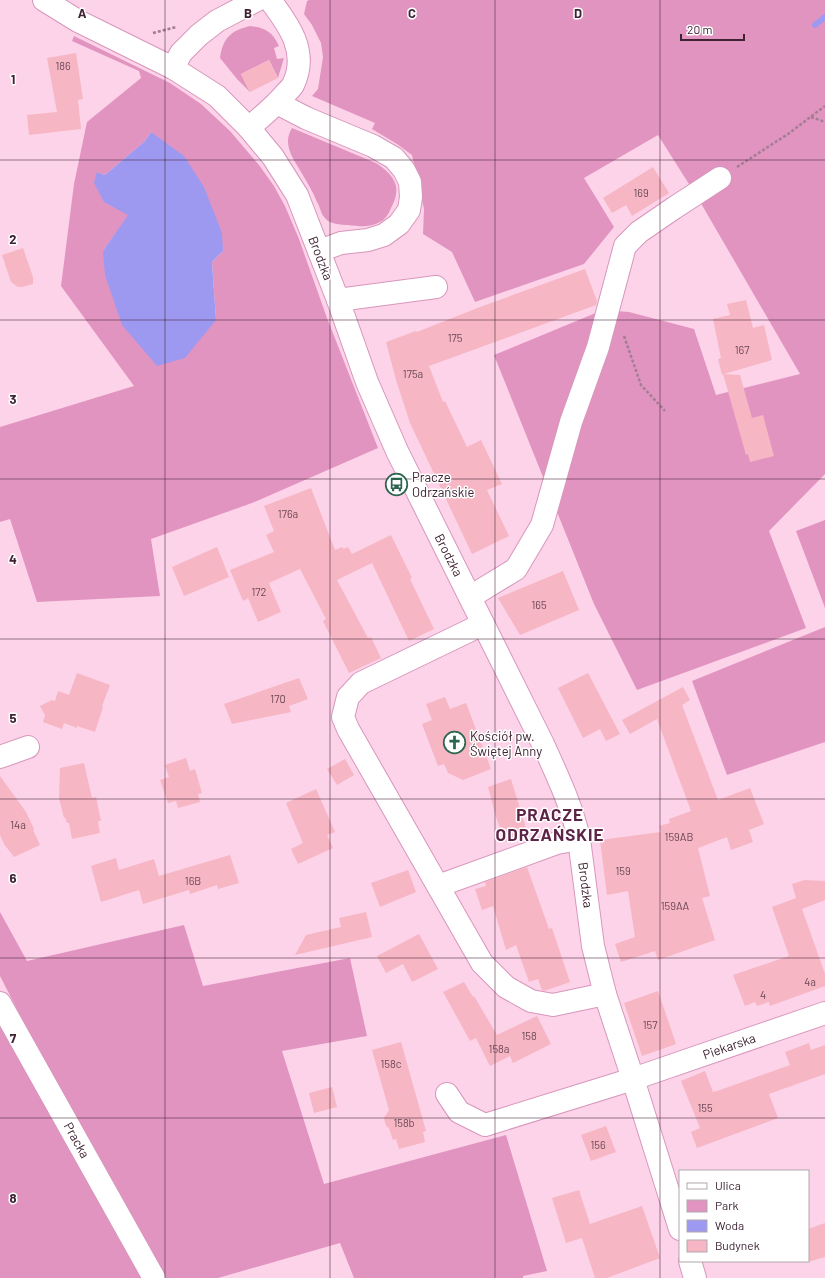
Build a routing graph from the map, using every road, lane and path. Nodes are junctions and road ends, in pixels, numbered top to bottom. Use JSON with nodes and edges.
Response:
{"nodes":[{"id":1,"x":44,"y":0,"type":"edge"},
{"id":2,"x":257,"y":0,"type":"edge"},
{"id":3,"x":270,"y":0,"type":"edge"},
{"id":4,"x":174,"y":68,"type":"junction"},
{"id":5,"x":277,"y":103,"type":"junction"},
{"id":6,"x":825,"y":106,"type":"edge"},
{"id":7,"x":811,"y":117,"type":"junction"},
{"id":8,"x":825,"y":122,"type":"edge"},
{"id":9,"x":249,"y":128,"type":"junction"},
{"id":10,"x":720,"y":178,"type":"joint"},
{"id":11,"x":319,"y":251,"type":"junction"},
{"id":12,"x":436,"y":287,"type":"dead end"},
{"id":13,"x":338,"y":300,"type":"junction"},
{"id":14,"x":623,"y":333,"type":"dead end"},
{"id":15,"x":665,"y":411,"type":"dead end"},
{"id":16,"x":470,"y":597,"type":"junction"},
{"id":17,"x":483,"y":624,"type":"junction"},
{"id":18,"x":28,"y":747,"type":"dead end"},
{"id":19,"x":0,"y":757,"type":"edge"},
{"id":20,"x":579,"y":839,"type":"junction"},
{"id":21,"x":438,"y":886,"type":"junction"},
{"id":22,"x":605,"y":994,"type":"junction"},
{"id":23,"x":0,"y":1003,"type":"edge"},
{"id":24,"x":825,"y":1014,"type":"edge"},
{"id":25,"x":633,"y":1079,"type":"junction"},
{"id":26,"x":447,"y":1094,"type":"dead end"},
{"id":27,"x":679,"y":1226,"type":"edge"},
{"id":28,"x":690,"y":1262,"type":"edge"},
{"id":29,"x":154,"y":1278,"type":"edge"},
{"id":30,"x":695,"y":1278,"type":"edge"}],
"edges":[{"from":1,"to":4,"type":"street","name":"Brodzka"},
{"from":2,"to":4,"type":"street"},
{"from":3,"to":5,"type":"street"},
{"from":4,"to":9,"type":"street","name":"Brodzka"},
{"from":5,"to":9,"type":"street"},
{"from":5,"to":11,"type":"street"},
{"from":6,"to":7,"type":"path"},
{"from":7,"to":8,"type":"path"},
{"from":7,"to":10,"type":"path"},
{"from":9,"to":11,"type":"street","name":"Brodzka"},
{"from":10,"to":16,"type":"street"},
{"from":11,"to":13,"type":"street","name":"Brodzka"},
{"from":12,"to":13,"type":"street"},
{"from":13,"to":16,"type":"street","name":"Brodzka"},
{"from":14,"to":15,"type":"path"},
{"from":16,"to":17,"type":"street","name":"Brodzka"},
{"from":17,"to":20,"type":"street","name":"Brodzka"},
{"from":17,"to":21,"type":"street"},
{"from":18,"to":19,"type":"street"},
{"from":20,"to":21,"type":"street"},
{"from":20,"to":22,"type":"street","name":"Brodzka"},
{"from":21,"to":22,"type":"street"},
{"from":22,"to":25,"type":"street","name":"Brodzka"},
{"from":23,"to":29,"type":"street","name":"Pracka"},
{"from":24,"to":25,"type":"street","name":"Piekarska"},
{"from":25,"to":26,"type":"street","name":"Piekarska"},
{"from":25,"to":27,"type":"street","name":"Brodzka"},
{"from":28,"to":30,"type":"street"}]}
